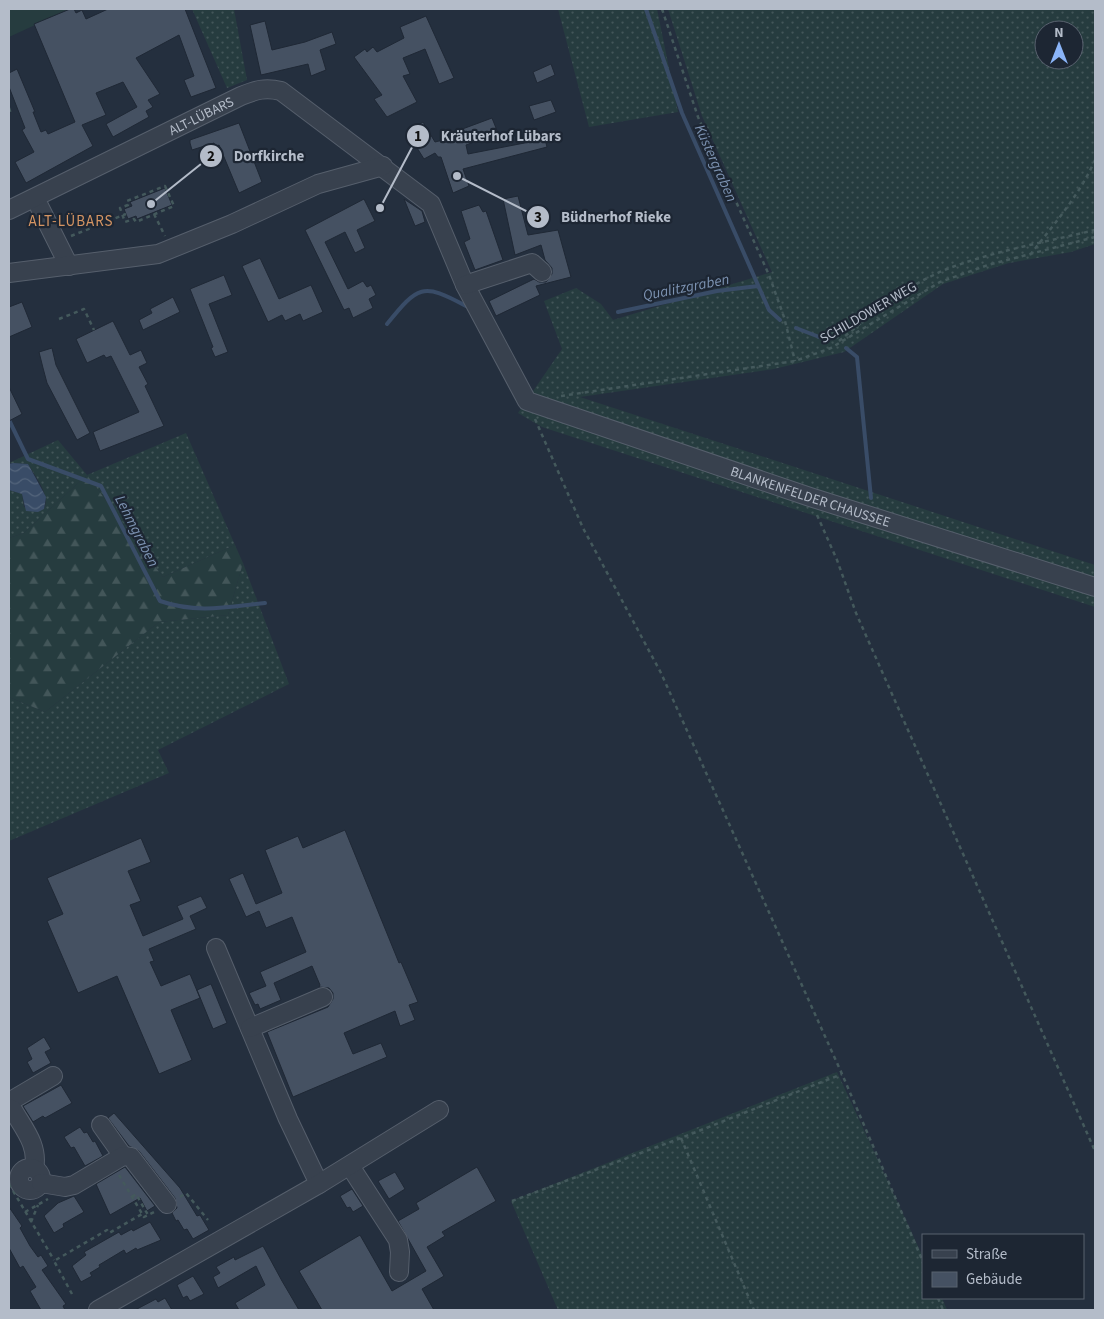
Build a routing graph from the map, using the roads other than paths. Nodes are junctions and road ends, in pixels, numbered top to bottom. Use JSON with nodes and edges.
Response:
{"nodes":[{"id":1,"x":383,"y":166,"type":"junction"},
{"id":2,"x":35,"y":198,"type":"junction"},
{"id":3,"x":9,"y":210,"type":"edge"},
{"id":4,"x":69,"y":266,"type":"junction"},
{"id":5,"x":542,"y":272,"type":"dead end"},
{"id":6,"x":9,"y":274,"type":"edge"},
{"id":7,"x":465,"y":285,"type":"junction"},
{"id":8,"x":527,"y":401,"type":"joint"},
{"id":9,"x":1095,"y":588,"type":"edge"},
{"id":10,"x":216,"y":948,"type":"dead end"},
{"id":11,"x":323,"y":997,"type":"dead end"},
{"id":12,"x":250,"y":1028,"type":"junction"},
{"id":13,"x":53,"y":1076,"type":"dead end"},
{"id":14,"x":9,"y":1102,"type":"edge"},
{"id":15,"x":9,"y":1108,"type":"edge"},
{"id":16,"x":439,"y":1110,"type":"dead end"},
{"id":17,"x":101,"y":1125,"type":"dead end"},
{"id":18,"x":123,"y":1156,"type":"junction"},
{"id":19,"x":350,"y":1166,"type":"junction"},
{"id":20,"x":22,"y":1178,"type":"edge"},
{"id":21,"x":319,"y":1184,"type":"junction"},
{"id":22,"x":173,"y":1197,"type":"road end"},
{"id":23,"x":399,"y":1272,"type":"dead end"},
{"id":24,"x":98,"y":1310,"type":"edge"}],
"edges":[{"from":1,"to":2,"type":"street","name":"ALT-LÜBARS"},
{"from":1,"to":4,"type":"street"},
{"from":1,"to":7,"type":"street","name":"ALT-LÜBARS"},
{"from":2,"to":3,"type":"street","name":"ALT-LÜBARS"},
{"from":2,"to":4,"type":"street"},
{"from":4,"to":6,"type":"street"},
{"from":5,"to":7,"type":"street"},
{"from":7,"to":8,"type":"street","name":"ALT-LÜBARS"},
{"from":8,"to":9,"type":"street","name":"BLANKENFELDER CHAUSSEE"},
{"from":10,"to":12,"type":"street"},
{"from":11,"to":12,"type":"street"},
{"from":12,"to":21,"type":"street"},
{"from":13,"to":14,"type":"street"},
{"from":15,"to":20,"type":"street"},
{"from":16,"to":19,"type":"street"},
{"from":17,"to":18,"type":"street"},
{"from":18,"to":20,"type":"street"},
{"from":18,"to":22,"type":"street"},
{"from":19,"to":21,"type":"street"},
{"from":19,"to":23,"type":"street"},
{"from":21,"to":24,"type":"street"}]}
